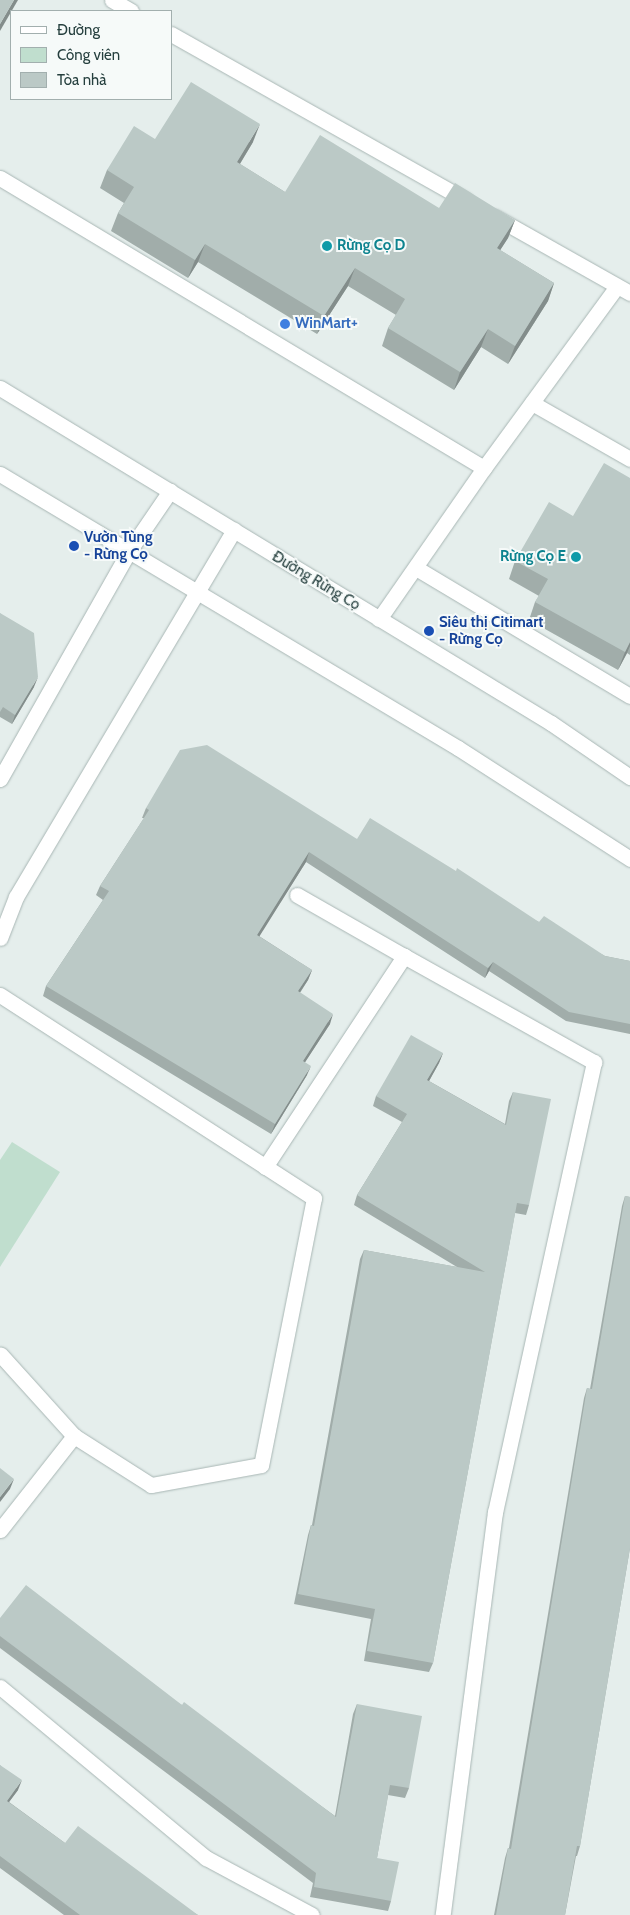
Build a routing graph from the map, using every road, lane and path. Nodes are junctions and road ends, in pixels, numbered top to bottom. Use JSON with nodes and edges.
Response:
{"nodes":[{"id":1,"x":112,"y":0,"type":"edge"},
{"id":2,"x":130,"y":10,"type":"edge"},
{"id":3,"x":172,"y":35,"type":"edge"},
{"id":4,"x":0,"y":178,"type":"edge"},
{"id":5,"x":624,"y":289,"type":"edge"},
{"id":6,"x":0,"y":388,"type":"edge"},
{"id":7,"x":532,"y":403,"type":"junction"},
{"id":8,"x":630,"y":460,"type":"edge"},
{"id":9,"x":484,"y":468,"type":"junction"},
{"id":10,"x":0,"y":474,"type":"edge"},
{"id":11,"x":170,"y":492,"type":"junction"},
{"id":12,"x":234,"y":530,"type":"junction"},
{"id":13,"x":129,"y":551,"type":"junction"},
{"id":14,"x":416,"y":568,"type":"junction"},
{"id":15,"x":196,"y":591,"type":"junction"},
{"id":16,"x":379,"y":619,"type":"junction"},
{"id":17,"x":630,"y":696,"type":"edge"},
{"id":18,"x":630,"y":777,"type":"edge"},
{"id":19,"x":0,"y":778,"type":"edge"},
{"id":20,"x":630,"y":859,"type":"edge"},
{"id":21,"x":296,"y":895,"type":"dead end"},
{"id":22,"x":0,"y":938,"type":"edge"},
{"id":23,"x":404,"y":956,"type":"junction"},
{"id":24,"x":0,"y":995,"type":"edge"},
{"id":25,"x":265,"y":1167,"type":"junction"},
{"id":26,"x":0,"y":1354,"type":"edge"},
{"id":27,"x":74,"y":1436,"type":"junction"},
{"id":28,"x":0,"y":1530,"type":"edge"},
{"id":29,"x":0,"y":1687,"type":"edge"},
{"id":30,"x":312,"y":1915,"type":"edge"},
{"id":31,"x":443,"y":1915,"type":"edge"}],
"edges":[{"from":1,"to":2,"type":"street"},
{"from":3,"to":5,"type":"street"},
{"from":4,"to":9,"type":"street"},
{"from":5,"to":7,"type":"street"},
{"from":6,"to":11,"type":"street","name":"Đường Rừng Cọ"},
{"from":7,"to":8,"type":"street"},
{"from":7,"to":9,"type":"street"},
{"from":9,"to":14,"type":"street"},
{"from":10,"to":13,"type":"street"},
{"from":11,"to":12,"type":"street","name":"Đường Rừng Cọ"},
{"from":11,"to":13,"type":"street"},
{"from":12,"to":15,"type":"street"},
{"from":12,"to":16,"type":"street","name":"Đường Rừng Cọ"},
{"from":13,"to":15,"type":"street"},
{"from":13,"to":19,"type":"street"},
{"from":14,"to":16,"type":"street"},
{"from":14,"to":17,"type":"street"},
{"from":15,"to":20,"type":"street"},
{"from":15,"to":22,"type":"street"},
{"from":16,"to":18,"type":"street","name":"Đường Rừng Cọ"},
{"from":21,"to":23,"type":"street"},
{"from":23,"to":25,"type":"street"},
{"from":23,"to":31,"type":"street"},
{"from":24,"to":25,"type":"street"},
{"from":25,"to":27,"type":"street"},
{"from":26,"to":27,"type":"street"},
{"from":27,"to":28,"type":"street"},
{"from":29,"to":30,"type":"street"}]}
